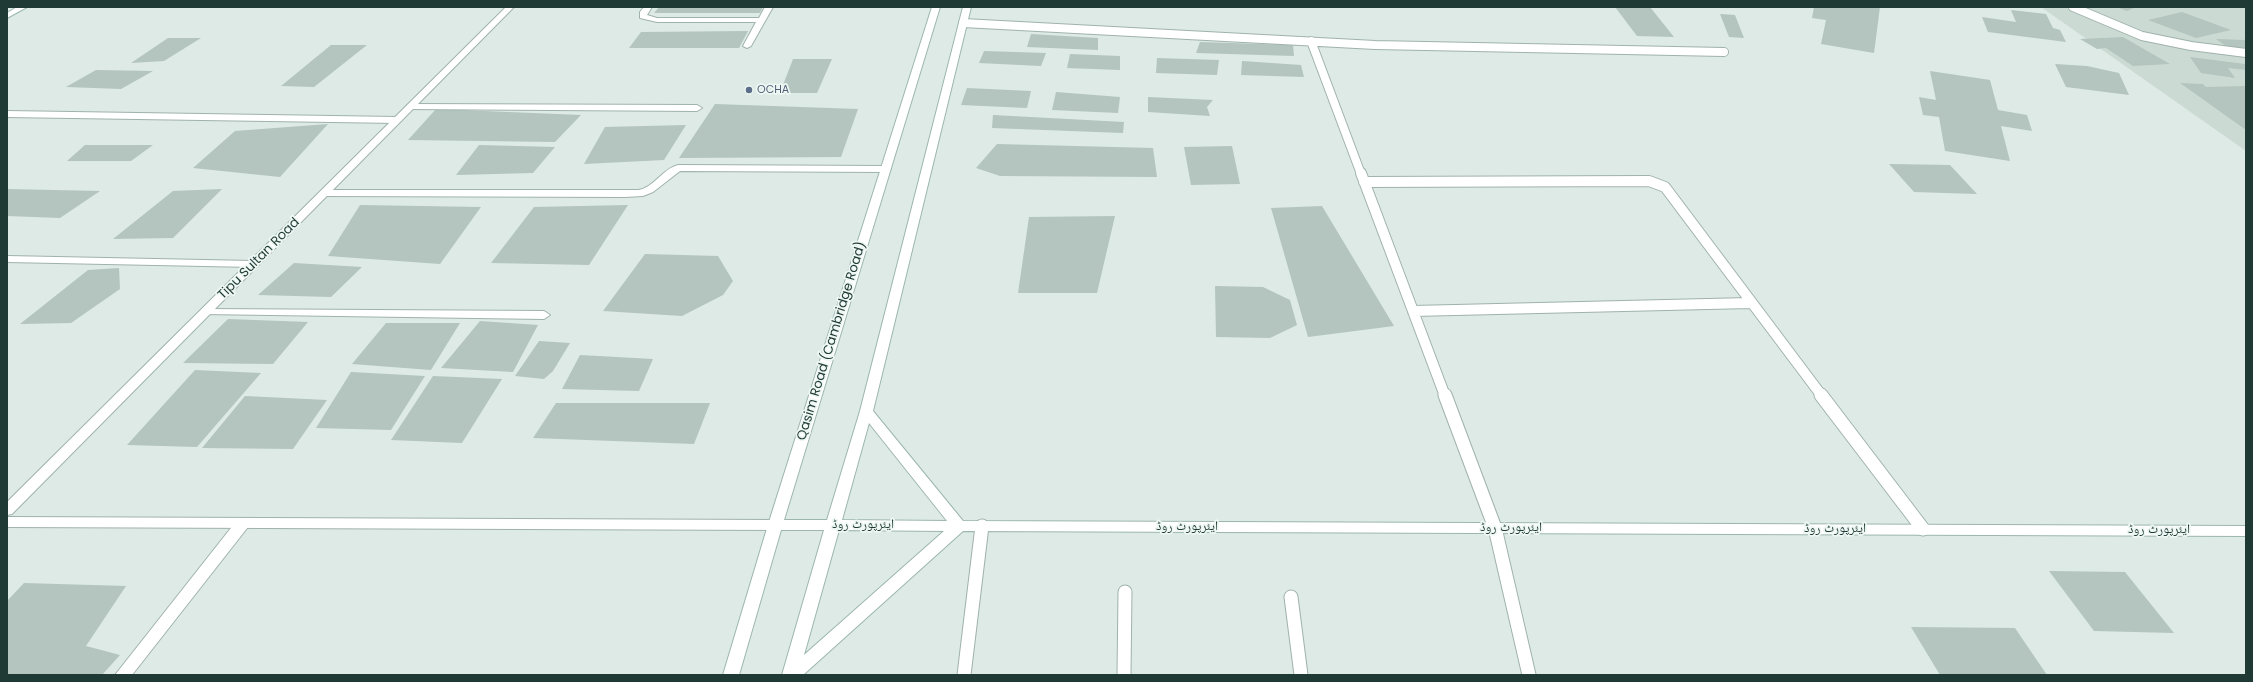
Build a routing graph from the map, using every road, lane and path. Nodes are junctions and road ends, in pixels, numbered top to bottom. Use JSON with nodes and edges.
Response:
{"nodes":[{"id":1,"x":23,"y":7,"type":"edge"},
{"id":2,"x":510,"y":7,"type":"edge"},
{"id":3,"x":648,"y":7,"type":"edge"},
{"id":4,"x":769,"y":7,"type":"edge"},
{"id":5,"x":936,"y":7,"type":"edge"},
{"id":6,"x":967,"y":7,"type":"edge"},
{"id":7,"x":2073,"y":7,"type":"edge"},
{"id":8,"x":7,"y":16,"type":"edge"},
{"id":9,"x":761,"y":20,"type":"junction"},
{"id":10,"x":963,"y":23,"type":"junction"},
{"id":11,"x":1311,"y":41,"type":"junction"},
{"id":12,"x":747,"y":46,"type":"dead end"},
{"id":13,"x":1724,"y":52,"type":"dead end"},
{"id":14,"x":2246,"y":53,"type":"edge"},
{"id":15,"x":410,"y":107,"type":"junction"},
{"id":16,"x":697,"y":108,"type":"dead end"},
{"id":17,"x":7,"y":114,"type":"edge"},
{"id":18,"x":397,"y":120,"type":"junction"},
{"id":19,"x":886,"y":170,"type":"junction"},
{"id":20,"x":1364,"y":182,"type":"junction"},
{"id":21,"x":325,"y":193,"type":"junction"},
{"id":22,"x":7,"y":259,"type":"edge"},
{"id":23,"x":253,"y":264,"type":"junction"},
{"id":24,"x":1750,"y":303,"type":"junction"},
{"id":25,"x":1414,"y":311,"type":"junction"},
{"id":26,"x":206,"y":312,"type":"junction"},
{"id":27,"x":544,"y":314,"type":"dead end"},
{"id":28,"x":866,"y":411,"type":"junction"},
{"id":29,"x":7,"y":510,"type":"edge"},
{"id":30,"x":7,"y":522,"type":"edge"},
{"id":31,"x":243,"y":523,"type":"junction"},
{"id":32,"x":775,"y":525,"type":"junction"},
{"id":33,"x":834,"y":525,"type":"junction"},
{"id":34,"x":959,"y":526,"type":"junction"},
{"id":35,"x":982,"y":526,"type":"junction"},
{"id":36,"x":1495,"y":528,"type":"junction"},
{"id":37,"x":1923,"y":530,"type":"junction"},
{"id":38,"x":2246,"y":531,"type":"edge"},
{"id":39,"x":1125,"y":592,"type":"dead end"},
{"id":40,"x":1291,"y":596,"type":"dead end"},
{"id":41,"x":123,"y":675,"type":"edge"},
{"id":42,"x":731,"y":675,"type":"edge"},
{"id":43,"x":792,"y":675,"type":"edge"},
{"id":44,"x":964,"y":675,"type":"edge"},
{"id":45,"x":1124,"y":675,"type":"edge"},
{"id":46,"x":1301,"y":675,"type":"edge"},
{"id":47,"x":1529,"y":675,"type":"edge"}],
"edges":[{"from":1,"to":8,"type":"street"},
{"from":2,"to":15,"type":"street","name":"Tipu Sultan Road"},
{"from":3,"to":9,"type":"street"},
{"from":4,"to":9,"type":"street"},
{"from":5,"to":19,"type":"street","name":"Qasim Road (Cambridge Road)"},
{"from":6,"to":10,"type":"street"},
{"from":7,"to":14,"type":"lane"},
{"from":9,"to":12,"type":"street"},
{"from":10,"to":11,"type":"lane"},
{"from":10,"to":28,"type":"street"},
{"from":11,"to":13,"type":"lane"},
{"from":11,"to":20,"type":"lane"},
{"from":15,"to":16,"type":"street"},
{"from":15,"to":18,"type":"street","name":"Tipu Sultan Road"},
{"from":17,"to":18,"type":"street"},
{"from":18,"to":21,"type":"street","name":"Tipu Sultan Road"},
{"from":19,"to":21,"type":"street"},
{"from":19,"to":32,"type":"street","name":"Qasim Road (Cambridge Road)"},
{"from":20,"to":24,"type":"lane"},
{"from":20,"to":25,"type":"lane"},
{"from":21,"to":23,"type":"street","name":"Tipu Sultan Road"},
{"from":22,"to":23,"type":"street"},
{"from":23,"to":26,"type":"street","name":"Tipu Sultan Road"},
{"from":24,"to":25,"type":"lane"},
{"from":24,"to":37,"type":"lane"},
{"from":25,"to":36,"type":"lane"},
{"from":26,"to":27,"type":"street"},
{"from":26,"to":29,"type":"street","name":"Tipu Sultan Road"},
{"from":28,"to":33,"type":"street"},
{"from":28,"to":34,"type":"street"},
{"from":30,"to":31,"type":"street","name":"ایئرپورٹ روڈ"},
{"from":31,"to":32,"type":"street","name":"ایئرپورٹ روڈ"},
{"from":31,"to":41,"type":"street"},
{"from":32,"to":33,"type":"street","name":"ایئرپورٹ روڈ"},
{"from":32,"to":42,"type":"street","name":"Qasim Road (Cambridge Road)"},
{"from":33,"to":34,"type":"street","name":"ایئرپورٹ روڈ"},
{"from":33,"to":43,"type":"street"},
{"from":34,"to":35,"type":"street","name":"ایئرپورٹ روڈ"},
{"from":34,"to":43,"type":"street"},
{"from":35,"to":36,"type":"street","name":"ایئرپورٹ روڈ"},
{"from":35,"to":44,"type":"lane"},
{"from":36,"to":37,"type":"street","name":"ایئرپورٹ روڈ"},
{"from":36,"to":47,"type":"lane"},
{"from":37,"to":38,"type":"street","name":"ایئرپورٹ روڈ"},
{"from":39,"to":45,"type":"lane"},
{"from":40,"to":46,"type":"lane"}]}
